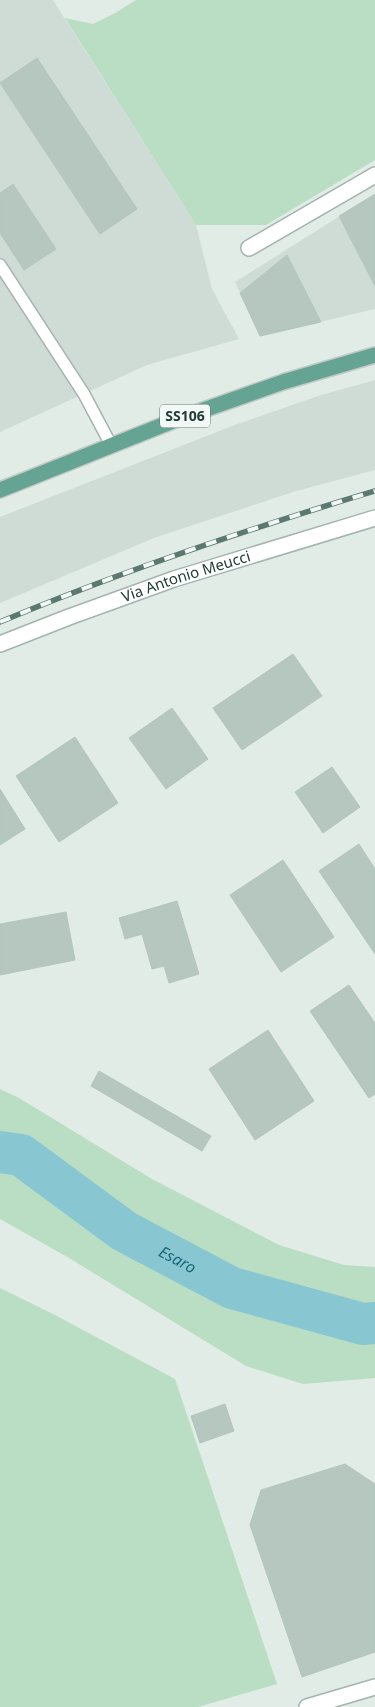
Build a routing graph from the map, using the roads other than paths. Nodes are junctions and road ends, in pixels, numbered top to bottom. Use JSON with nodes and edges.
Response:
{"nodes":[{"id":1,"x":375,"y":175,"type":"edge"},
{"id":2,"x":249,"y":248,"type":"dead end"},
{"id":3,"x":0,"y":265,"type":"edge"},
{"id":4,"x":375,"y":354,"type":"edge"},
{"id":5,"x":111,"y":445,"type":"junction"},
{"id":6,"x":0,"y":490,"type":"edge"},
{"id":7,"x":375,"y":518,"type":"edge"},
{"id":8,"x":0,"y":644,"type":"edge"},
{"id":9,"x":375,"y":1687,"type":"edge"},
{"id":10,"x":307,"y":1707,"type":"edge"}],
"edges":[{"from":1,"to":2,"type":"street"},
{"from":3,"to":5,"type":"lane"},
{"from":4,"to":5,"type":"main road","number":"SS106"},
{"from":5,"to":6,"type":"main road","number":"SS106"},
{"from":7,"to":8,"type":"street","name":"Via Antonio Meucci"},
{"from":9,"to":10,"type":"street"}]}
